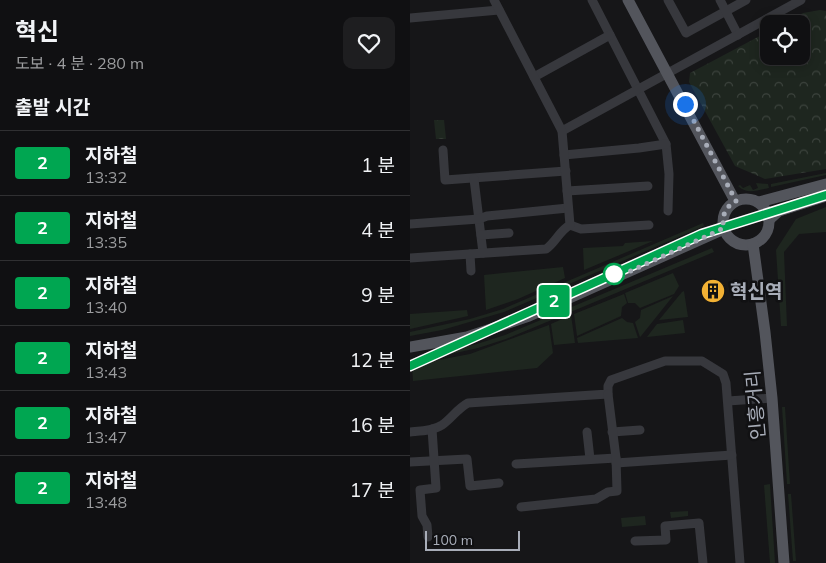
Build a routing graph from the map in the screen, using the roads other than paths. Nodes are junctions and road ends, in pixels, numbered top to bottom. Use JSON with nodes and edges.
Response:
{"nodes":[{"id":1,"x":494,"y":0,"type":"edge"},
{"id":2,"x":592,"y":0,"type":"edge"},
{"id":3,"x":628,"y":0,"type":"edge"},
{"id":4,"x":668,"y":0,"type":"edge"},
{"id":5,"x":720,"y":0,"type":"edge"},
{"id":6,"x":746,"y":0,"type":"edge"},
{"id":7,"x":801,"y":0,"type":"edge"},
{"id":8,"x":499,"y":10,"type":"junction"},
{"id":9,"x":726,"y":12,"type":"junction"},
{"id":10,"x":410,"y":18,"type":"edge"},
{"id":11,"x":610,"y":35,"type":"junction"},
{"id":12,"x":738,"y":35,"type":"junction"},
{"id":13,"x":668,"y":73,"type":"junction"},
{"id":14,"x":534,"y":77,"type":"junction"},
{"id":15,"x":638,"y":89,"type":"junction"},
{"id":16,"x":562,"y":131,"type":"junction"},
{"id":17,"x":666,"y":144,"type":"junction"},
{"id":18,"x":443,"y":150,"type":"dead end"},
{"id":19,"x":564,"y":155,"type":"junction"},
{"id":20,"x":566,"y":171,"type":"junction"},
{"id":21,"x":474,"y":179,"type":"junction"},
{"id":22,"x":826,"y":184,"type":"edge"},
{"id":23,"x":648,"y":186,"type":"dead end"},
{"id":24,"x":567,"y":191,"type":"junction"},
{"id":25,"x":826,"y":196,"type":"edge"},
{"id":26,"x":736,"y":201,"type":"junction"},
{"id":27,"x":759,"y":202,"type":"junction"},
{"id":28,"x":568,"y":208,"type":"junction"},
{"id":29,"x":668,"y":211,"type":"dead end"},
{"id":30,"x":479,"y":219,"type":"junction"},
{"id":31,"x":770,"y":219,"type":"junction"},
{"id":32,"x":410,"y":224,"type":"edge"},
{"id":33,"x":650,"y":224,"type":"dead end"},
{"id":34,"x":570,"y":225,"type":"junction"},
{"id":35,"x":724,"y":228,"type":"junction"},
{"id":36,"x":509,"y":233,"type":"dead end"},
{"id":37,"x":481,"y":235,"type":"junction"},
{"id":38,"x":753,"y":244,"type":"junction"},
{"id":39,"x":483,"y":253,"type":"junction"},
{"id":40,"x":470,"y":254,"type":"junction"},
{"id":41,"x":410,"y":258,"type":"edge"},
{"id":42,"x":471,"y":270,"type":"dead end"},
{"id":43,"x":410,"y":347,"type":"edge"},
{"id":44,"x":608,"y":394,"type":"junction"},
{"id":45,"x":772,"y":398,"type":"junction"},
{"id":46,"x":728,"y":401,"type":"junction"},
{"id":47,"x":432,"y":429,"type":"junction"},
{"id":48,"x":640,"y":430,"type":"dead end"},
{"id":49,"x":410,"y":432,"type":"edge"},
{"id":50,"x":587,"y":432,"type":"dead end"},
{"id":51,"x":612,"y":432,"type":"junction"},
{"id":52,"x":732,"y":455,"type":"junction"},
{"id":53,"x":590,"y":459,"type":"junction"},
{"id":54,"x":434,"y":461,"type":"junction"},
{"id":55,"x":616,"y":461,"type":"junction"},
{"id":56,"x":410,"y":462,"type":"edge"},
{"id":57,"x":516,"y":464,"type":"dead end"},
{"id":58,"x":499,"y":484,"type":"dead end"},
{"id":59,"x":521,"y":507,"type":"dead end"},
{"id":60,"x":428,"y":537,"type":"dead end"},
{"id":61,"x":634,"y":541,"type":"dead end"},
{"id":62,"x":703,"y":563,"type":"edge"},
{"id":63,"x":740,"y":563,"type":"edge"},
{"id":64,"x":784,"y":563,"type":"edge"}],
"edges":[{"from":1,"to":8,"type":"street"},
{"from":2,"to":11,"type":"street"},
{"from":3,"to":13,"type":"main road"},
{"from":4,"to":9,"type":"street"},
{"from":5,"to":9,"type":"street"},
{"from":6,"to":9,"type":"street"},
{"from":7,"to":12,"type":"street"},
{"from":8,"to":10,"type":"street"},
{"from":8,"to":14,"type":"street"},
{"from":9,"to":12,"type":"street"},
{"from":11,"to":14,"type":"street"},
{"from":11,"to":15,"type":"street"},
{"from":12,"to":13,"type":"street"},
{"from":13,"to":15,"type":"street"},
{"from":13,"to":26,"type":"main road"},
{"from":14,"to":16,"type":"street"},
{"from":15,"to":16,"type":"street"},
{"from":15,"to":17,"type":"street"},
{"from":16,"to":19,"type":"street"},
{"from":17,"to":19,"type":"street"},
{"from":17,"to":29,"type":"street"},
{"from":18,"to":21,"type":"street"},
{"from":19,"to":20,"type":"street"},
{"from":20,"to":21,"type":"street"},
{"from":20,"to":24,"type":"street"},
{"from":21,"to":30,"type":"street"},
{"from":22,"to":27,"type":"main road"},
{"from":23,"to":24,"type":"street"},
{"from":24,"to":28,"type":"street"},
{"from":25,"to":31,"type":"main road"},
{"from":26,"to":27,"type":"main road"},
{"from":26,"to":35,"type":"main road"},
{"from":27,"to":31,"type":"main road"},
{"from":28,"to":30,"type":"street"},
{"from":28,"to":34,"type":"street"},
{"from":30,"to":32,"type":"street"},
{"from":30,"to":37,"type":"street"},
{"from":31,"to":38,"type":"main road"},
{"from":33,"to":34,"type":"street"},
{"from":34,"to":39,"type":"street"},
{"from":35,"to":38,"type":"main road"},
{"from":35,"to":43,"type":"main road"},
{"from":36,"to":37,"type":"street"},
{"from":37,"to":39,"type":"street"},
{"from":38,"to":45,"type":"main road","name":"인흥거리"},
{"from":39,"to":40,"type":"street"},
{"from":40,"to":41,"type":"street"},
{"from":40,"to":42,"type":"street"},
{"from":44,"to":46,"type":"street"},
{"from":44,"to":47,"type":"street"},
{"from":44,"to":51,"type":"street"},
{"from":45,"to":46,"type":"street"},
{"from":45,"to":64,"type":"main road","name":"인흥거리"},
{"from":46,"to":52,"type":"street"},
{"from":47,"to":49,"type":"street"},
{"from":47,"to":54,"type":"street"},
{"from":48,"to":51,"type":"street"},
{"from":50,"to":53,"type":"street"},
{"from":51,"to":55,"type":"street"},
{"from":52,"to":55,"type":"street"},
{"from":52,"to":63,"type":"street"},
{"from":53,"to":55,"type":"street"},
{"from":53,"to":57,"type":"street"},
{"from":54,"to":56,"type":"street"},
{"from":54,"to":58,"type":"street"},
{"from":54,"to":60,"type":"street"},
{"from":55,"to":59,"type":"street"},
{"from":61,"to":62,"type":"street"}]}
